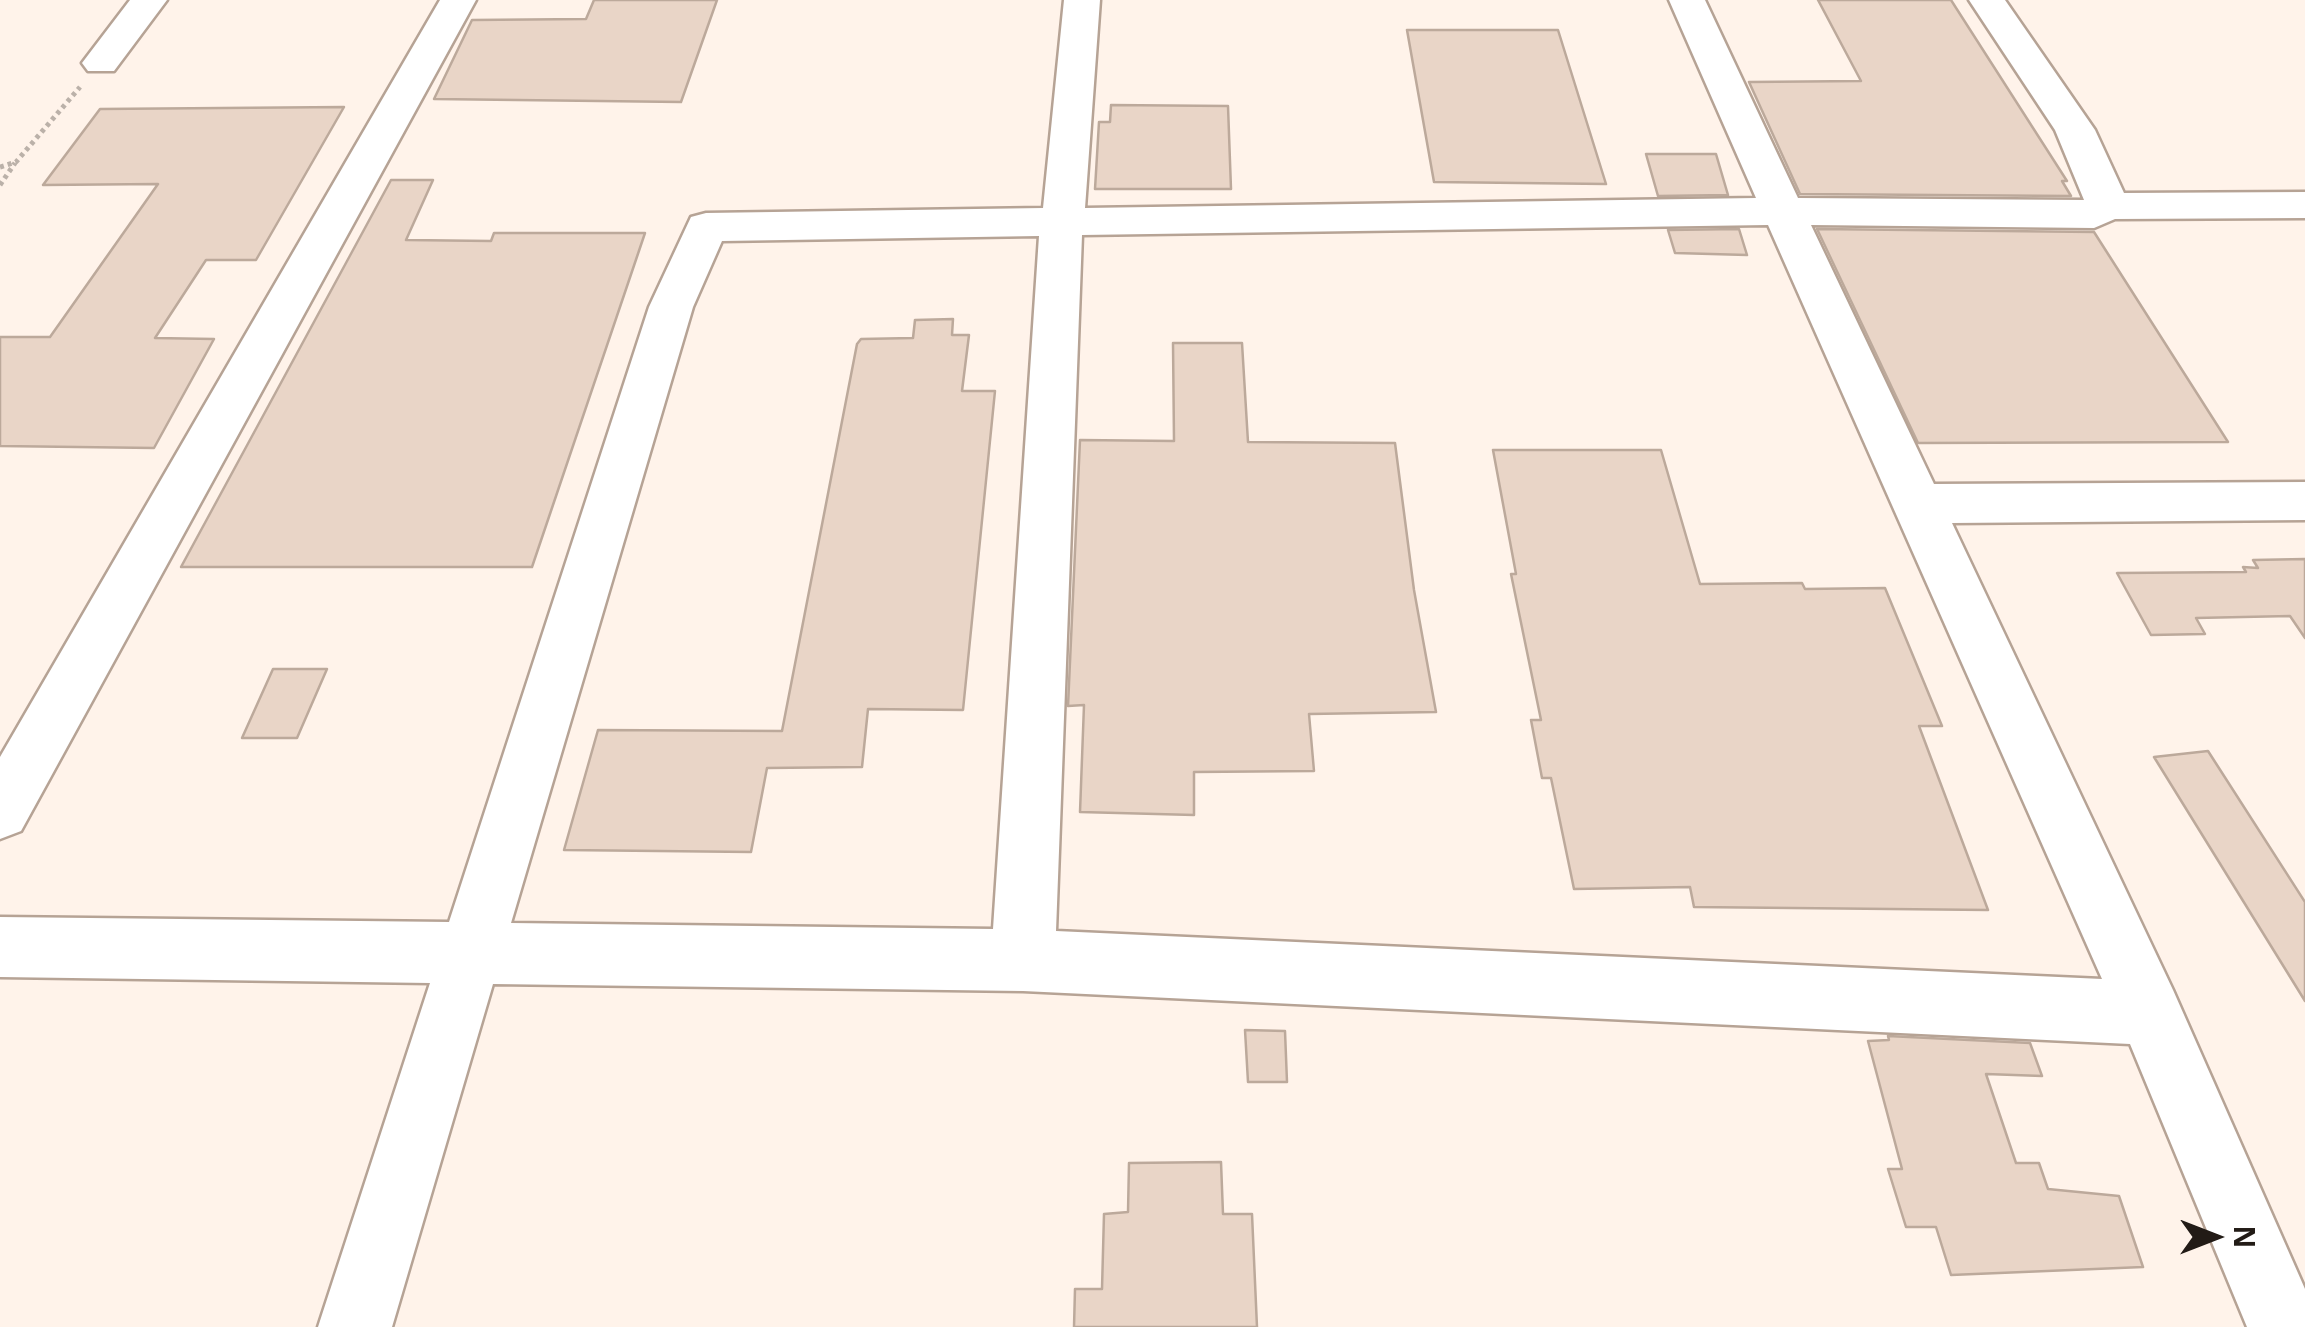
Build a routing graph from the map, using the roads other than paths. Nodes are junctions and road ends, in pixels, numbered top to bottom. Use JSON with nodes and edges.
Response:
{"nodes":[{"id":1,"x":150,"y":0,"type":"edge"},
{"id":2,"x":458,"y":0,"type":"edge"},
{"id":3,"x":1082,"y":0,"type":"edge"},
{"id":4,"x":1686,"y":0,"type":"edge"},
{"id":5,"x":1987,"y":0,"type":"edge"},
{"id":6,"x":101,"y":63,"type":"road end"},
{"id":7,"x":2305,"y":205,"type":"edge"},
{"id":8,"x":2106,"y":206,"type":"junction"},
{"id":9,"x":1783,"y":211,"type":"junction"},
{"id":10,"x":1060,"y":225,"type":"junction"},
{"id":11,"x":2305,"y":501,"type":"edge"},
{"id":12,"x":1917,"y":504,"type":"junction"},
{"id":13,"x":0,"y":812,"type":"edge"},
{"id":14,"x":0,"y":947,"type":"edge"},
{"id":15,"x":470,"y":952,"type":"junction"},
{"id":16,"x":1022,"y":960,"type":"junction"},
{"id":17,"x":2150,"y":1013,"type":"junction"},
{"id":18,"x":355,"y":1327,"type":"edge"},
{"id":19,"x":2284,"y":1327,"type":"edge"}],
"edges":[{"from":1,"to":6,"type":"street"},
{"from":2,"to":13,"type":"street"},
{"from":3,"to":10,"type":"street"},
{"from":4,"to":9,"type":"street"},
{"from":5,"to":8,"type":"street"},
{"from":7,"to":8,"type":"street"},
{"from":8,"to":9,"type":"street"},
{"from":9,"to":10,"type":"street"},
{"from":9,"to":12,"type":"street"},
{"from":10,"to":15,"type":"street"},
{"from":10,"to":16,"type":"street"},
{"from":11,"to":12,"type":"street"},
{"from":12,"to":17,"type":"street"},
{"from":14,"to":15,"type":"street"},
{"from":15,"to":16,"type":"street"},
{"from":15,"to":18,"type":"street"},
{"from":16,"to":17,"type":"street"},
{"from":17,"to":19,"type":"street"}]}
